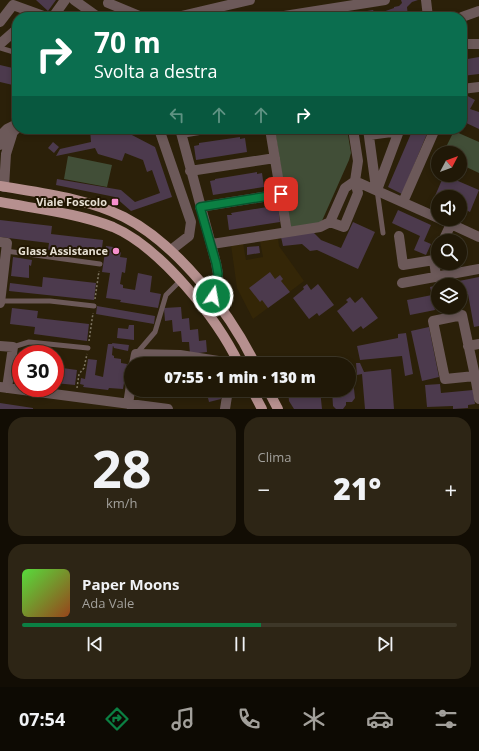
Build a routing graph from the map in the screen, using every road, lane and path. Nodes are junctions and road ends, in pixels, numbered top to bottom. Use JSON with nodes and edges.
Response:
{"nodes":[{"id":1,"x":65,"y":0,"type":"edge"},
{"id":2,"x":74,"y":0,"type":"edge"},
{"id":3,"x":250,"y":0,"type":"edge"},
{"id":4,"x":385,"y":0,"type":"edge"},
{"id":5,"x":426,"y":0,"type":"edge"},
{"id":6,"x":109,"y":1,"type":"edge"},
{"id":7,"x":479,"y":11,"type":"edge"},
{"id":8,"x":27,"y":12,"type":"edge"},
{"id":9,"x":57,"y":12,"type":"edge"},
{"id":10,"x":91,"y":12,"type":"edge"},
{"id":11,"x":105,"y":12,"type":"edge"},
{"id":12,"x":132,"y":12,"type":"edge"},
{"id":13,"x":198,"y":12,"type":"edge"},
{"id":14,"x":309,"y":12,"type":"edge"},
{"id":15,"x":427,"y":12,"type":"edge"},
{"id":16,"x":467,"y":15,"type":"edge"},
{"id":17,"x":0,"y":22,"type":"edge"},
{"id":18,"x":12,"y":33,"type":"edge"},
{"id":19,"x":0,"y":44,"type":"edge"},
{"id":20,"x":467,"y":44,"type":"edge"},
{"id":21,"x":479,"y":44,"type":"edge"},
{"id":22,"x":0,"y":48,"type":"edge"},
{"id":23,"x":12,"y":52,"type":"edge"},
{"id":24,"x":479,"y":87,"type":"edge"},
{"id":25,"x":467,"y":88,"type":"edge"},
{"id":26,"x":12,"y":126,"type":"edge"},
{"id":27,"x":12,"y":134,"type":"edge"},
{"id":28,"x":13,"y":134,"type":"edge"},
{"id":29,"x":161,"y":134,"type":"edge"},
{"id":30,"x":182,"y":134,"type":"edge"},
{"id":31,"x":271,"y":134,"type":"edge"},
{"id":32,"x":354,"y":134,"type":"edge"},
{"id":33,"x":369,"y":134,"type":"edge"},
{"id":34,"x":398,"y":134,"type":"edge"},
{"id":35,"x":433,"y":134,"type":"edge"},
{"id":36,"x":0,"y":136,"type":"edge"},
{"id":37,"x":0,"y":146,"type":"edge"},
{"id":38,"x":275,"y":158,"type":"junction"},
{"id":39,"x":190,"y":171,"type":"junction"},
{"id":40,"x":355,"y":181,"type":"junction"},
{"id":41,"x":2,"y":187,"type":"edge"},
{"id":42,"x":377,"y":190,"type":"junction"},
{"id":43,"x":281,"y":194,"type":"junction"},
{"id":44,"x":0,"y":202,"type":"edge"},
{"id":45,"x":403,"y":202,"type":"junction"},
{"id":46,"x":200,"y":207,"type":"junction"},
{"id":47,"x":431,"y":215,"type":"edge"},
{"id":48,"x":330,"y":222,"type":"junction"},
{"id":49,"x":456,"y":226,"type":"edge"},
{"id":50,"x":287,"y":232,"type":"junction"},
{"id":51,"x":383,"y":233,"type":"dead end"},
{"id":52,"x":399,"y":236,"type":"dead end"},
{"id":53,"x":479,"y":236,"type":"edge"},
{"id":54,"x":212,"y":244,"type":"junction"},
{"id":55,"x":4,"y":245,"type":"edge"},
{"id":56,"x":170,"y":250,"type":"junction"},
{"id":57,"x":431,"y":257,"type":"edge"},
{"id":58,"x":100,"y":264,"type":"joint"},
{"id":59,"x":479,"y":268,"type":"edge"},
{"id":60,"x":436,"y":270,"type":"edge"},
{"id":61,"x":2,"y":271,"type":"edge"},
{"id":62,"x":436,"y":276,"type":"junction"},
{"id":63,"x":180,"y":281,"type":"junction"},
{"id":64,"x":402,"y":283,"type":"dead end"},
{"id":65,"x":213,"y":296,"type":"junction"},
{"id":66,"x":0,"y":301,"type":"edge"},
{"id":67,"x":94,"y":306,"type":"junction"},
{"id":68,"x":479,"y":344,"type":"edge"},
{"id":69,"x":19,"y":345,"type":"edge"},
{"id":70,"x":58,"y":345,"type":"edge"},
{"id":71,"x":0,"y":346,"type":"edge"},
{"id":72,"x":64,"y":346,"type":"edge"},
{"id":73,"x":468,"y":346,"type":"junction"},
{"id":74,"x":12,"y":347,"type":"joint"},
{"id":75,"x":88,"y":348,"type":"junction"},
{"id":76,"x":136,"y":357,"type":"edge"},
{"id":77,"x":158,"y":357,"type":"edge"},
{"id":78,"x":194,"y":357,"type":"edge"},
{"id":79,"x":232,"y":357,"type":"edge"},
{"id":80,"x":251,"y":357,"type":"edge"},
{"id":81,"x":475,"y":376,"type":"junction"},
{"id":82,"x":3,"y":388,"type":"edge"},
{"id":83,"x":77,"y":388,"type":"dead end"},
{"id":84,"x":129,"y":397,"type":"edge"},
{"id":85,"x":227,"y":397,"type":"edge"},
{"id":86,"x":256,"y":397,"type":"edge"},
{"id":87,"x":272,"y":397,"type":"edge"},
{"id":88,"x":479,"y":399,"type":"edge"},
{"id":89,"x":128,"y":404,"type":"junction"},
{"id":90,"x":156,"y":408,"type":"edge"},
{"id":91,"x":168,"y":409,"type":"edge"},
{"id":92,"x":225,"y":409,"type":"edge"},
{"id":93,"x":262,"y":409,"type":"edge"},
{"id":94,"x":278,"y":409,"type":"edge"}],
"edges":[{"from":1,"to":9,"type":"street"},
{"from":2,"to":10,"type":"street"},
{"from":3,"to":13,"type":"street"},
{"from":4,"to":14,"type":"street"},
{"from":5,"to":15,"type":"street"},
{"from":6,"to":11,"type":"street"},
{"from":6,"to":12,"type":"street"},
{"from":7,"to":16,"type":"street"},
{"from":8,"to":17,"type":"street"},
{"from":18,"to":19,"type":"street"},
{"from":20,"to":21,"type":"street"},
{"from":22,"to":23,"type":"lane"},
{"from":24,"to":25,"type":"street"},
{"from":26,"to":36,"type":"street"},
{"from":27,"to":37,"type":"street"},
{"from":28,"to":41,"type":"street"},
{"from":29,"to":56,"type":"street"},
{"from":30,"to":39,"type":"street"},
{"from":31,"to":38,"type":"street"},
{"from":32,"to":40,"type":"street"},
{"from":33,"to":42,"type":"street"},
{"from":34,"to":42,"type":"street"},
{"from":35,"to":45,"type":"street"},
{"from":38,"to":39,"type":"street"},
{"from":38,"to":43,"type":"street"},
{"from":39,"to":46,"type":"street"},
{"from":40,"to":42,"type":"street"},
{"from":40,"to":48,"type":"street"},
{"from":40,"to":48,"type":"street"},
{"from":41,"to":56,"type":"main road"},
{"from":42,"to":45,"type":"street"},
{"from":42,"to":51,"type":"lane"},
{"from":43,"to":46,"type":"street"},
{"from":43,"to":50,"type":"street"},
{"from":44,"to":63,"type":"main road"},
{"from":45,"to":47,"type":"street"},
{"from":46,"to":54,"type":"street"},
{"from":48,"to":50,"type":"street"},
{"from":49,"to":53,"type":"street"},
{"from":50,"to":54,"type":"street"},
{"from":52,"to":57,"type":"street"},
{"from":54,"to":65,"type":"street"},
{"from":55,"to":58,"type":"lane"},
{"from":55,"to":61,"type":"street"},
{"from":56,"to":65,"type":"main road"},
{"from":58,"to":67,"type":"path"},
{"from":59,"to":62,"type":"street"},
{"from":60,"to":62,"type":"street"},
{"from":61,"to":66,"type":"street"},
{"from":62,"to":64,"type":"street"},
{"from":63,"to":76,"type":"lane"},
{"from":63,"to":79,"type":"main road"},
{"from":65,"to":80,"type":"main road"},
{"from":66,"to":67,"type":"lane"},
{"from":67,"to":75,"type":"path"},
{"from":68,"to":73,"type":"street"},
{"from":69,"to":70,"type":"lane"},
{"from":71,"to":74,"type":"street"},
{"from":72,"to":75,"type":"lane"},
{"from":73,"to":81,"type":"street"},
{"from":73,"to":81,"type":"street"},
{"from":74,"to":82,"type":"street"},
{"from":75,"to":83,"type":"path"},
{"from":77,"to":78,"type":"street"},
{"from":81,"to":88,"type":"street"},
{"from":82,"to":89,"type":"street"},
{"from":84,"to":89,"type":"street"},
{"from":85,"to":92,"type":"street"},
{"from":86,"to":93,"type":"main road"},
{"from":87,"to":94,"type":"main road"},
{"from":89,"to":90,"type":"street"},
{"from":90,"to":91,"type":"street"}]}
